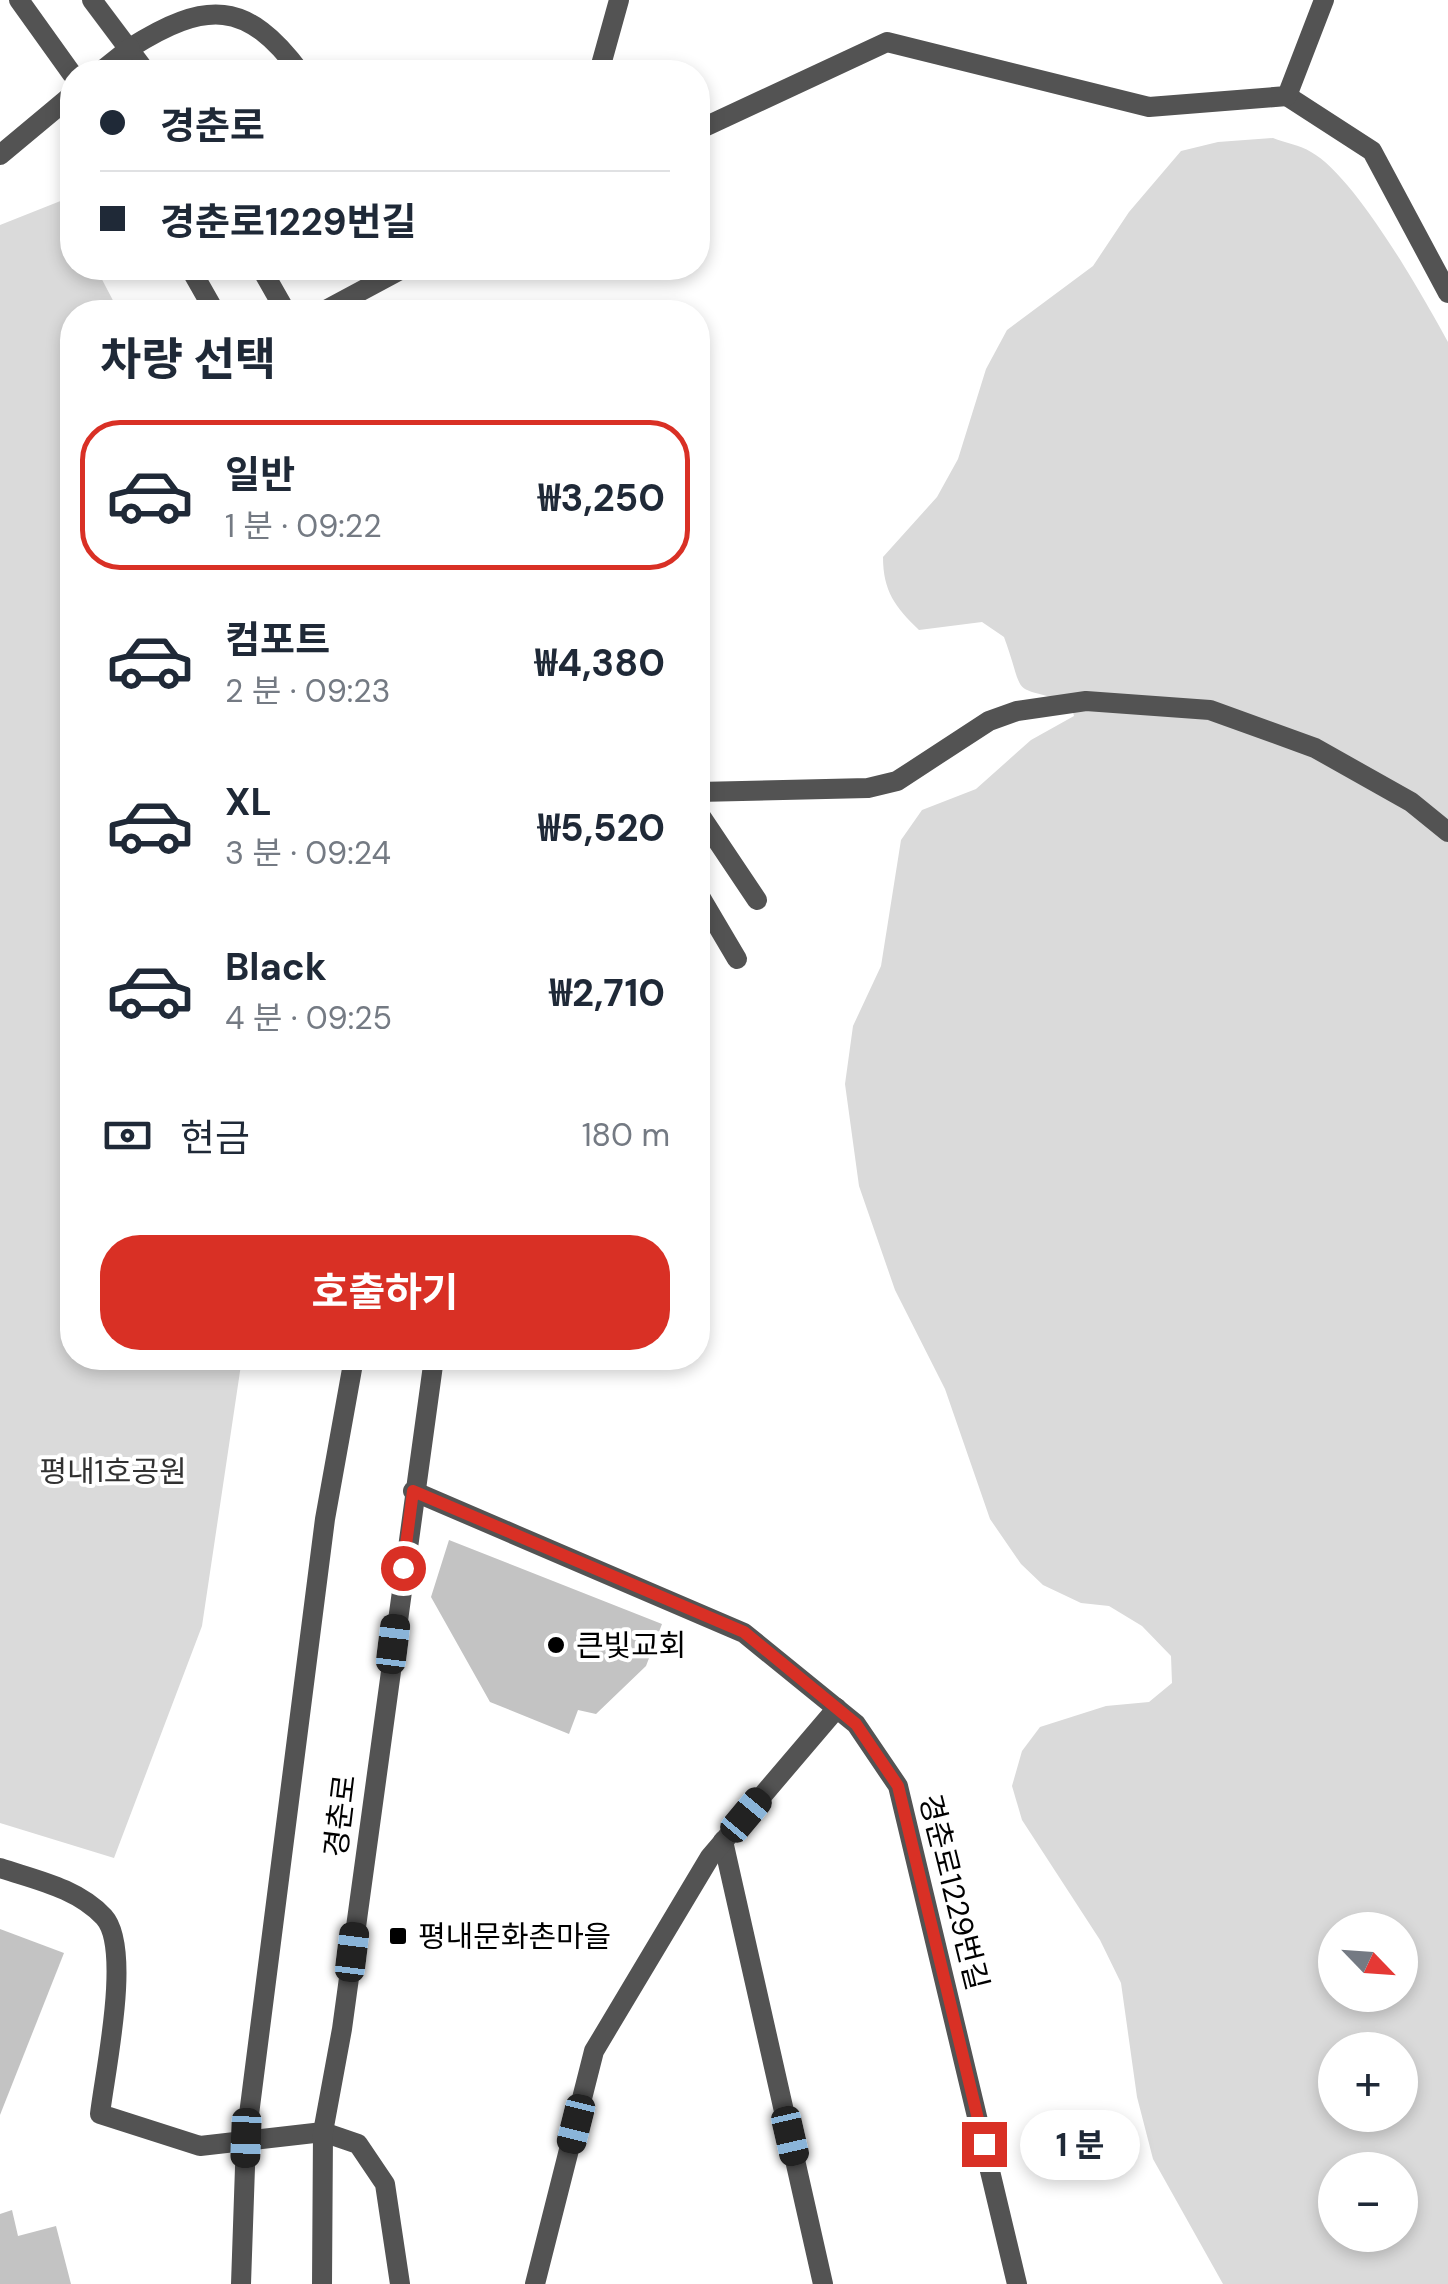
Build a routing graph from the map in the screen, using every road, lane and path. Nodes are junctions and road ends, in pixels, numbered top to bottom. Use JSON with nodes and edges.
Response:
{"nodes":[{"id":1,"x":20,"y":0,"type":"edge"},
{"id":2,"x":92,"y":0,"type":"edge"},
{"id":3,"x":620,"y":0,"type":"edge"},
{"id":4,"x":1324,"y":0,"type":"edge"},
{"id":5,"x":130,"y":48,"type":"junction"},
{"id":6,"x":62,"y":60,"type":"edge"},
{"id":7,"x":115,"y":60,"type":"edge"},
{"id":8,"x":138,"y":60,"type":"edge"},
{"id":9,"x":292,"y":60,"type":"edge"},
{"id":10,"x":602,"y":60,"type":"edge"},
{"id":11,"x":1287,"y":96,"type":"junction"},
{"id":12,"x":60,"y":105,"type":"edge"},
{"id":13,"x":710,"y":124,"type":"edge"},
{"id":14,"x":0,"y":155,"type":"edge"},
{"id":15,"x":382,"y":280,"type":"edge"},
{"id":16,"x":1448,"y":293,"type":"edge"},
{"id":17,"x":344,"y":300,"type":"edge"},
{"id":18,"x":710,"y":792,"type":"edge"},
{"id":19,"x":710,"y":830,"type":"edge"},
{"id":20,"x":1448,"y":832,"type":"edge"},
{"id":21,"x":757,"y":900,"type":"dead end"},
{"id":22,"x":710,"y":913,"type":"edge"},
{"id":23,"x":737,"y":959,"type":"dead end"},
{"id":24,"x":352,"y":1370,"type":"edge"},
{"id":25,"x":432,"y":1370,"type":"edge"},
{"id":26,"x":413,"y":1491,"type":"junction"},
{"id":27,"x":837,"y":1708,"type":"junction"},
{"id":28,"x":723,"y":1841,"type":"junction"},
{"id":29,"x":0,"y":1868,"type":"edge"},
{"id":30,"x":323,"y":2132,"type":"junction"},
{"id":31,"x":246,"y":2138,"type":"junction"},
{"id":32,"x":242,"y":2284,"type":"edge"},
{"id":33,"x":322,"y":2284,"type":"edge"},
{"id":34,"x":400,"y":2284,"type":"edge"},
{"id":35,"x":535,"y":2284,"type":"edge"},
{"id":36,"x":824,"y":2284,"type":"edge"},
{"id":37,"x":1017,"y":2284,"type":"edge"}],
"edges":[{"from":1,"to":6,"type":"street"},
{"from":2,"to":5,"type":"street"},
{"from":3,"to":10,"type":"street"},
{"from":4,"to":11,"type":"street"},
{"from":5,"to":7,"type":"street"},
{"from":5,"to":8,"type":"street"},
{"from":5,"to":9,"type":"street"},
{"from":11,"to":13,"type":"street"},
{"from":11,"to":16,"type":"street"},
{"from":12,"to":14,"type":"street"},
{"from":15,"to":17,"type":"street"},
{"from":18,"to":20,"type":"street"},
{"from":19,"to":21,"type":"street"},
{"from":22,"to":23,"type":"street"},
{"from":24,"to":31,"type":"street","name":"경춘로"},
{"from":25,"to":26,"type":"street","name":"경춘로"},
{"from":26,"to":27,"type":"street","name":"경춘로1229번길"},
{"from":26,"to":30,"type":"street","name":"경춘로"},
{"from":27,"to":28,"type":"street"},
{"from":27,"to":37,"type":"street","name":"경춘로1229번길"},
{"from":28,"to":35,"type":"street"},
{"from":28,"to":36,"type":"street"},
{"from":29,"to":31,"type":"street"},
{"from":30,"to":31,"type":"street"},
{"from":30,"to":33,"type":"street","name":"경춘로"},
{"from":30,"to":34,"type":"street"},
{"from":31,"to":32,"type":"street","name":"경춘로"}]}
